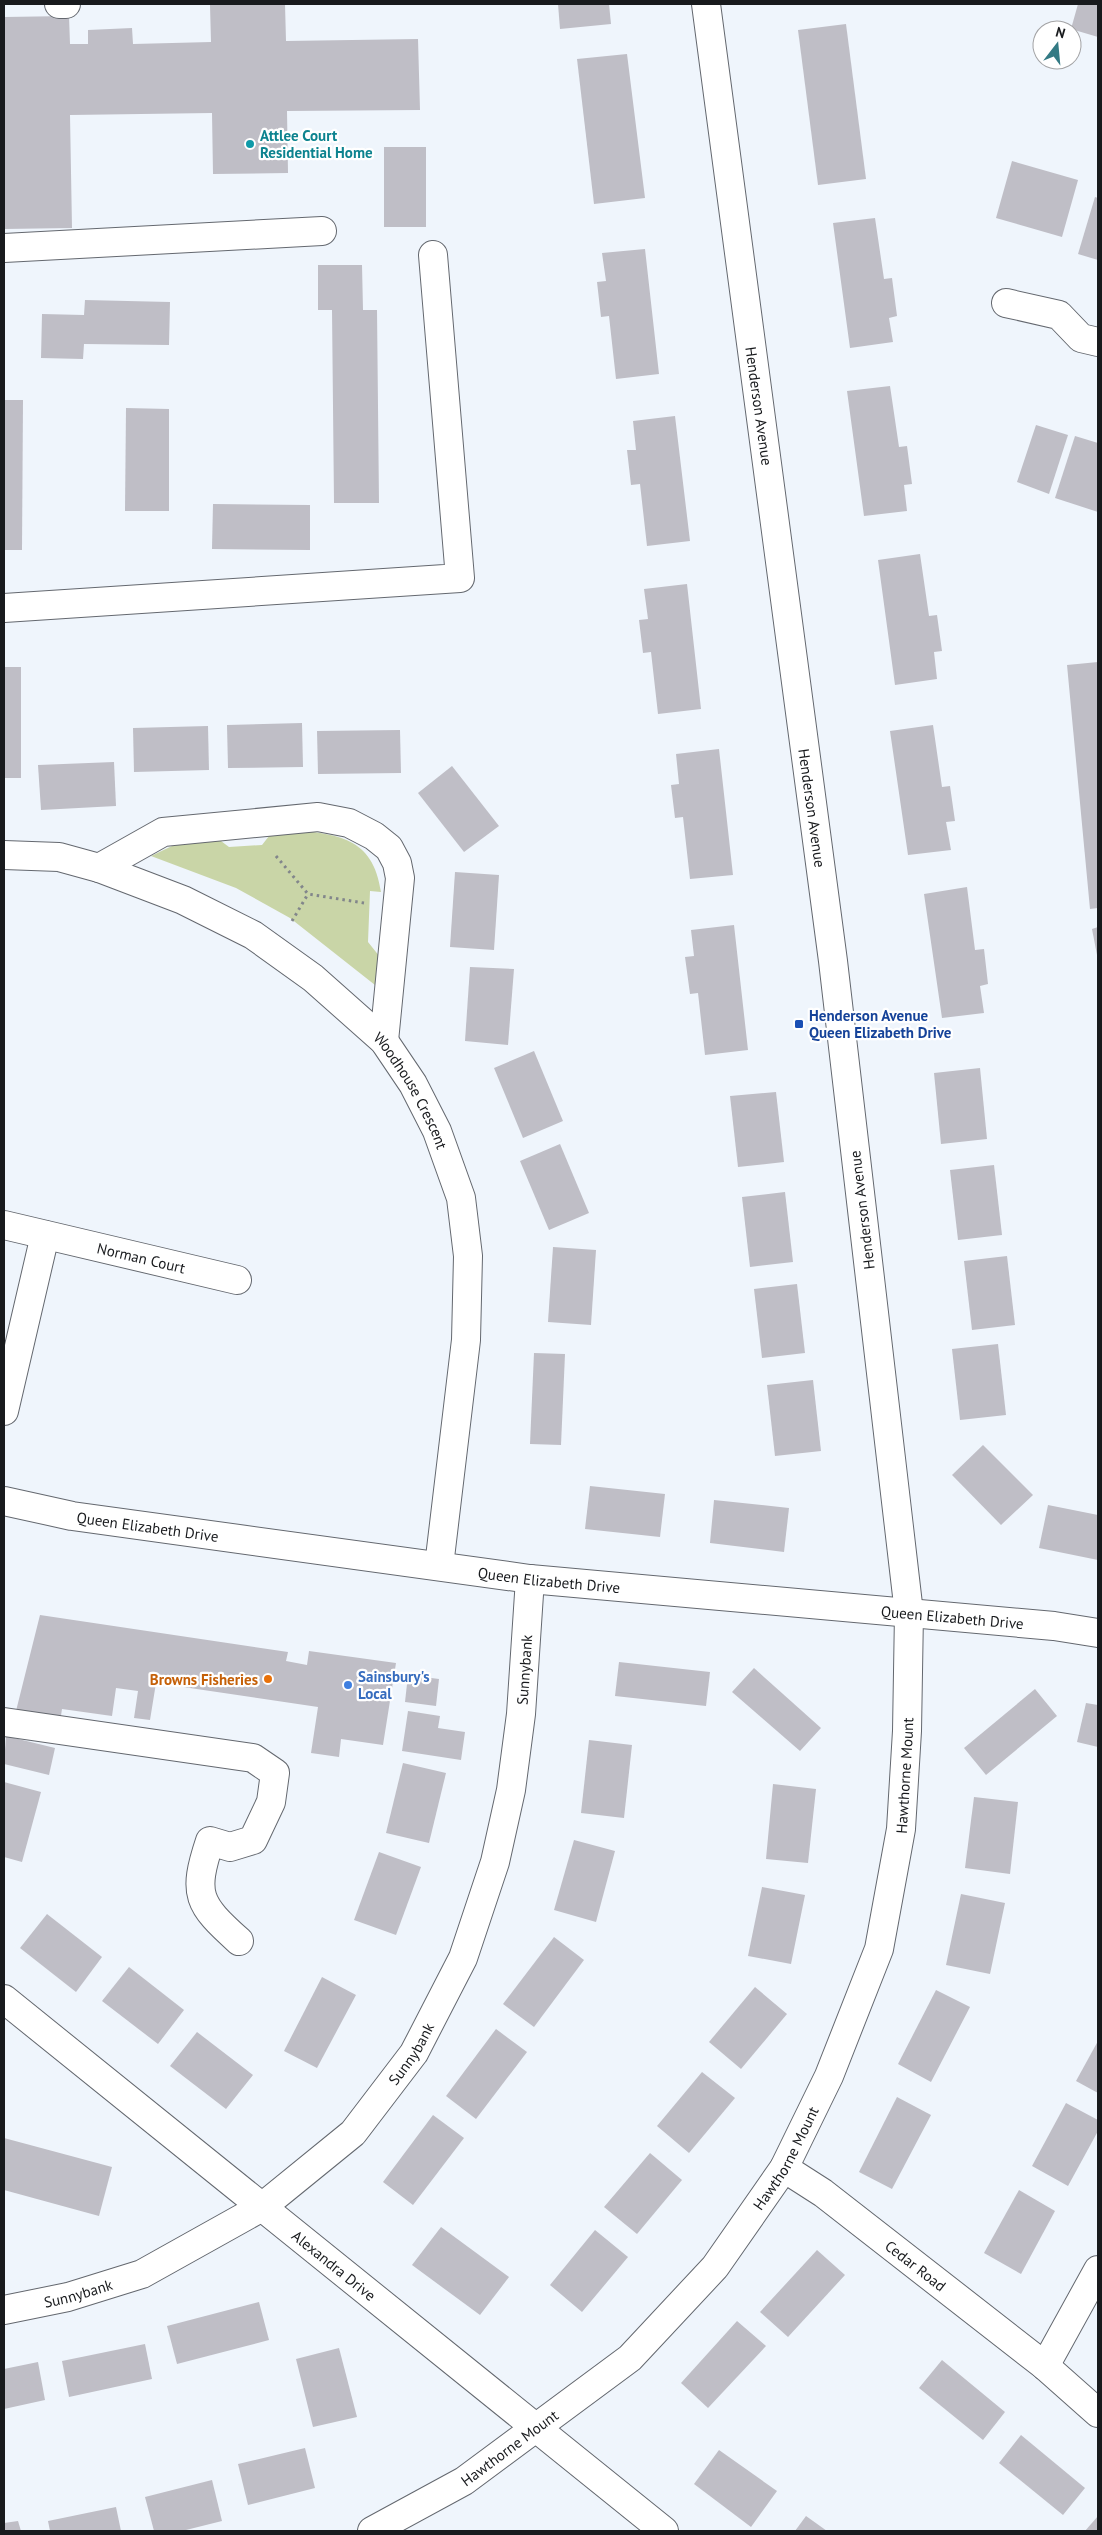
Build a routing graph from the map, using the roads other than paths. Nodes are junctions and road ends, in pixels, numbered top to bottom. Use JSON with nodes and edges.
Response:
{"nodes":[{"id":1,"x":60,"y":4,"type":"edge"},
{"id":2,"x":66,"y":4,"type":"edge"},
{"id":3,"x":706,"y":4,"type":"edge"},
{"id":4,"x":322,"y":231,"type":"dead end"},
{"id":5,"x":4,"y":248,"type":"edge"},
{"id":6,"x":433,"y":255,"type":"dead end"},
{"id":7,"x":1006,"y":303,"type":"dead end"},
{"id":8,"x":1098,"y":342,"type":"edge"},
{"id":9,"x":4,"y":608,"type":"edge"},
{"id":10,"x":4,"y":855,"type":"edge"},
{"id":11,"x":99,"y":868,"type":"junction"},
{"id":12,"x":384,"y":1042,"type":"junction"},
{"id":13,"x":4,"y":1225,"type":"edge"},
{"id":14,"x":46,"y":1235,"type":"junction"},
{"id":15,"x":237,"y":1280,"type":"dead end"},
{"id":16,"x":4,"y":1411,"type":"edge"},
{"id":17,"x":4,"y":1500,"type":"edge"},
{"id":18,"x":439,"y":1566,"type":"junction"},
{"id":19,"x":530,"y":1579,"type":"junction"},
{"id":20,"x":909,"y":1613,"type":"junction"},
{"id":21,"x":1098,"y":1633,"type":"edge"},
{"id":22,"x":4,"y":1722,"type":"edge"},
{"id":23,"x":239,"y":1941,"type":"dead end"},
{"id":24,"x":4,"y":1999,"type":"edge"},
{"id":25,"x":784,"y":2168,"type":"junction"},
{"id":26,"x":262,"y":2207,"type":"junction"},
{"id":27,"x":1098,"y":2270,"type":"edge"},
{"id":28,"x":4,"y":2310,"type":"edge"},
{"id":29,"x":1045,"y":2366,"type":"junction"},
{"id":30,"x":1098,"y":2413,"type":"edge"},
{"id":31,"x":537,"y":2429,"type":"junction"},
{"id":32,"x":372,"y":2531,"type":"edge"},
{"id":33,"x":664,"y":2531,"type":"edge"}],
"edges":[{"from":1,"to":2,"type":"street"},
{"from":3,"to":20,"type":"street","name":"Henderson Avenue"},
{"from":4,"to":5,"type":"street"},
{"from":6,"to":9,"type":"street"},
{"from":7,"to":8,"type":"street"},
{"from":10,"to":11,"type":"street","name":"Woodhouse Crescent"},
{"from":11,"to":12,"type":"street","name":"Woodhouse Crescent"},
{"from":11,"to":12,"type":"street"},
{"from":12,"to":18,"type":"street","name":"Woodhouse Crescent"},
{"from":13,"to":14,"type":"street","name":"Norman Court"},
{"from":14,"to":15,"type":"street","name":"Norman Court"},
{"from":14,"to":16,"type":"street"},
{"from":17,"to":18,"type":"street","name":"Queen Elizabeth Drive"},
{"from":18,"to":19,"type":"street","name":"Queen Elizabeth Drive"},
{"from":19,"to":20,"type":"street","name":"Queen Elizabeth Drive"},
{"from":19,"to":26,"type":"street","name":"Sunnybank"},
{"from":20,"to":21,"type":"street","name":"Queen Elizabeth Drive"},
{"from":20,"to":25,"type":"street","name":"Hawthorne Mount"},
{"from":22,"to":23,"type":"street"},
{"from":24,"to":26,"type":"street","name":"Alexandra Drive"},
{"from":25,"to":29,"type":"street","name":"Cedar Road"},
{"from":25,"to":31,"type":"street","name":"Hawthorne Mount"},
{"from":26,"to":28,"type":"street","name":"Sunnybank"},
{"from":26,"to":31,"type":"street","name":"Alexandra Drive"},
{"from":27,"to":29,"type":"street"},
{"from":29,"to":30,"type":"street","name":"Cedar Road"},
{"from":31,"to":32,"type":"street","name":"Hawthorne Mount"},
{"from":31,"to":33,"type":"street","name":"Alexandra Drive"}]}
